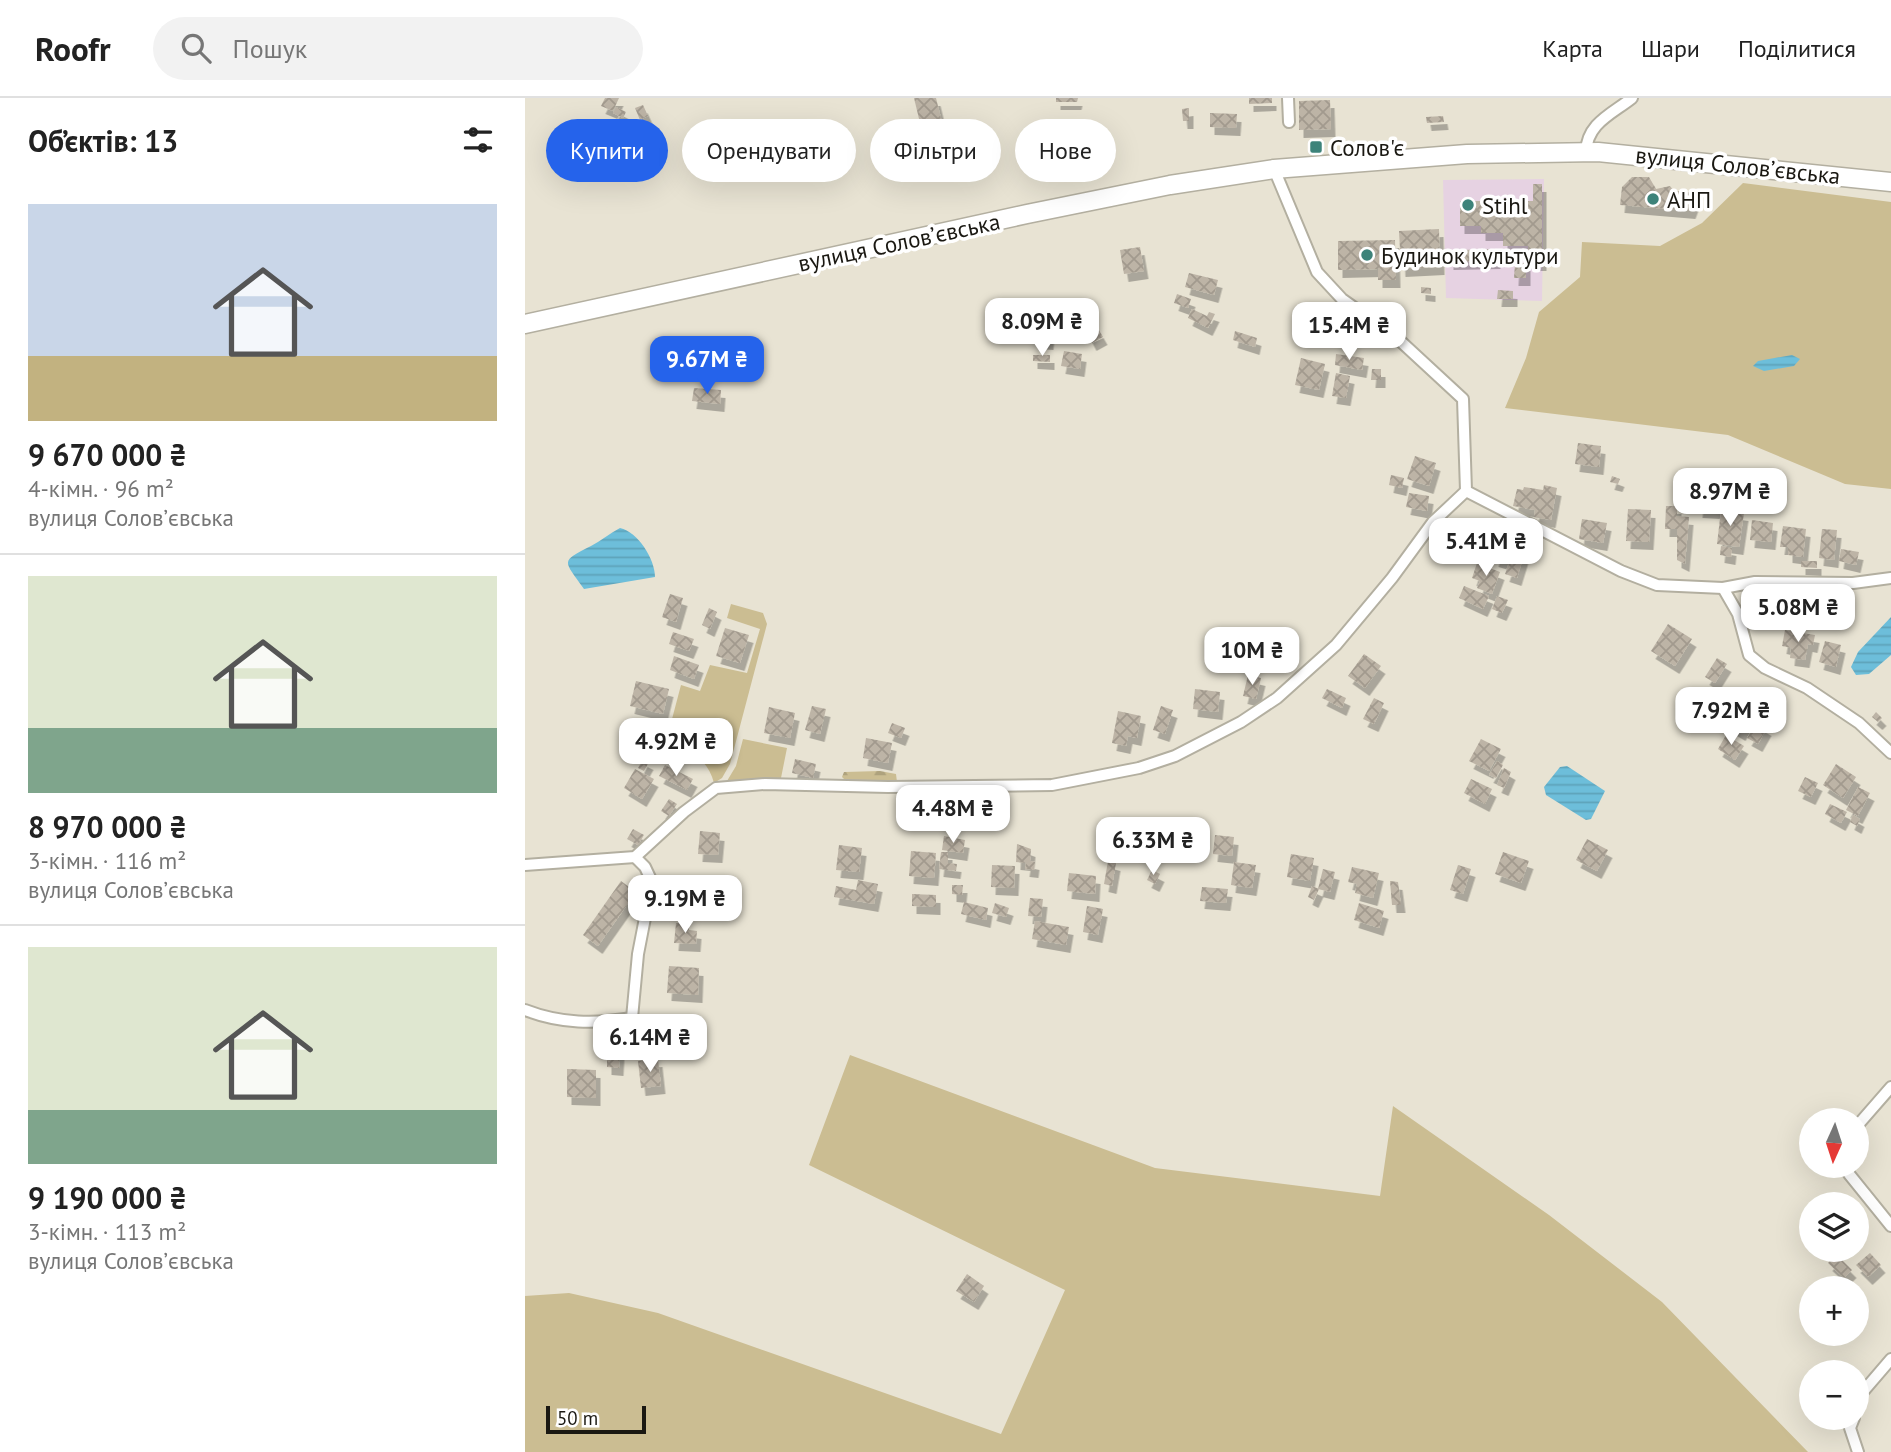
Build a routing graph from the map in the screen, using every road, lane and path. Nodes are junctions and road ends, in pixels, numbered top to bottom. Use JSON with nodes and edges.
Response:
{"nodes":[{"id":1,"x":1288,"y":98,"type":"edge"},
{"id":2,"x":1632,"y":98,"type":"edge"},
{"id":3,"x":1289,"y":122,"type":"dead end"},
{"id":4,"x":1586,"y":152,"type":"junction"},
{"id":5,"x":1275,"y":169,"type":"junction"},
{"id":6,"x":1891,"y":182,"type":"edge"},
{"id":7,"x":525,"y":324,"type":"edge"},
{"id":8,"x":1466,"y":491,"type":"junction"},
{"id":9,"x":1891,"y":578,"type":"edge"},
{"id":10,"x":1723,"y":588,"type":"junction"},
{"id":11,"x":1891,"y":753,"type":"edge"},
{"id":12,"x":635,"y":857,"type":"junction"},
{"id":13,"x":525,"y":865,"type":"edge"},
{"id":14,"x":525,"y":1010,"type":"edge"},
{"id":15,"x":1891,"y":1087,"type":"edge"},
{"id":16,"x":1869,"y":1112,"type":"edge"},
{"id":17,"x":1852,"y":1178,"type":"edge"},
{"id":18,"x":1891,"y":1226,"type":"edge"},
{"id":19,"x":1891,"y":1359,"type":"edge"},
{"id":20,"x":1869,"y":1385,"type":"edge"},
{"id":21,"x":1851,"y":1430,"type":"edge"},
{"id":22,"x":1858,"y":1452,"type":"edge"}],
"edges":[{"from":1,"to":3,"type":"street"},
{"from":2,"to":4,"type":"street"},
{"from":4,"to":5,"type":"main road","name":"вулиця Соловʼєвська"},
{"from":4,"to":6,"type":"main road","name":"вулиця Соловʼєвська"},
{"from":5,"to":7,"type":"main road","name":"вулиця Соловʼєвська"},
{"from":5,"to":8,"type":"street"},
{"from":8,"to":10,"type":"street"},
{"from":8,"to":12,"type":"street"},
{"from":9,"to":10,"type":"street"},
{"from":10,"to":11,"type":"street"},
{"from":12,"to":13,"type":"street"},
{"from":12,"to":14,"type":"street"},
{"from":15,"to":16,"type":"street"},
{"from":17,"to":18,"type":"street"},
{"from":19,"to":20,"type":"street"},
{"from":21,"to":22,"type":"street"}]}
